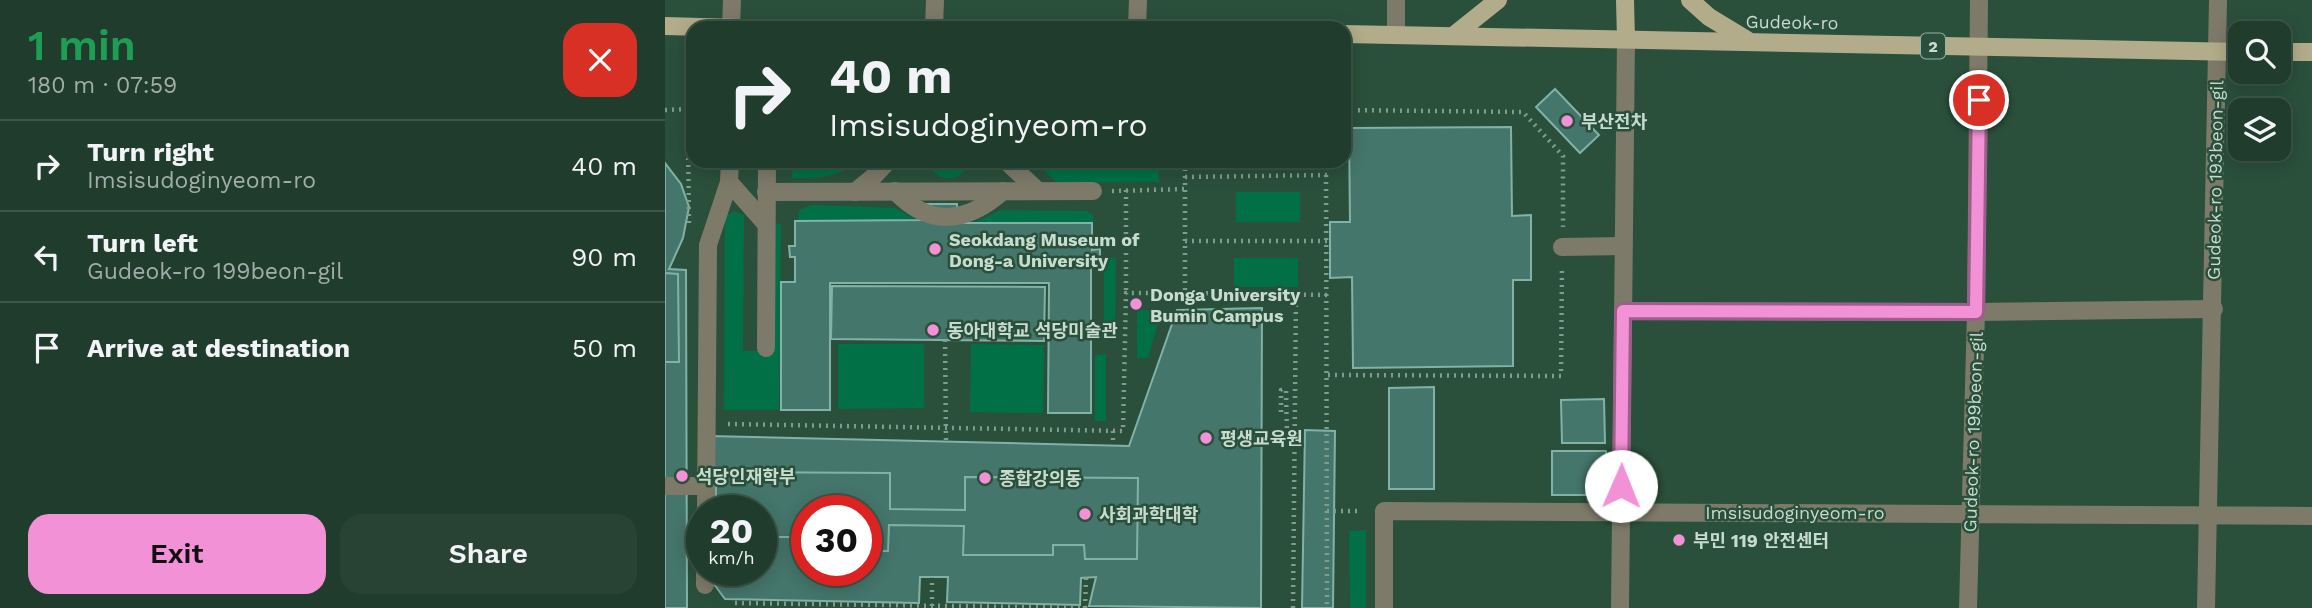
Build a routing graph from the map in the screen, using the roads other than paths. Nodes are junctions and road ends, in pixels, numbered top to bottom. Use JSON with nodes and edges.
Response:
{"nodes":[{"id":1,"x":731,"y":0,"type":"edge"},
{"id":2,"x":935,"y":0,"type":"edge"},
{"id":3,"x":1138,"y":0,"type":"edge"},
{"id":4,"x":1396,"y":0,"type":"edge"},
{"id":5,"x":1498,"y":0,"type":"edge"},
{"id":6,"x":1625,"y":0,"type":"edge"},
{"id":7,"x":1690,"y":0,"type":"edge"},
{"id":8,"x":1979,"y":0,"type":"edge"},
{"id":9,"x":2218,"y":0,"type":"edge"},
{"id":10,"x":731,"y":21,"type":"edge"},
{"id":11,"x":934,"y":21,"type":"edge"},
{"id":12,"x":1137,"y":21,"type":"edge"},
{"id":13,"x":665,"y":26,"type":"edge"},
{"id":14,"x":686,"y":27,"type":"edge"},
{"id":15,"x":1351,"y":34,"type":"edge"},
{"id":16,"x":1396,"y":35,"type":"junction"},
{"id":17,"x":1453,"y":36,"type":"junction"},
{"id":18,"x":1626,"y":39,"type":"junction"},
{"id":19,"x":1750,"y":42,"type":"junction"},
{"id":20,"x":1979,"y":47,"type":"junction"},
{"id":21,"x":2217,"y":52,"type":"junction"},
{"id":22,"x":2228,"y":52,"type":"edge"},
{"id":23,"x":2291,"y":52,"type":"edge"},
{"id":24,"x":2312,"y":52,"type":"edge"},
{"id":25,"x":730,"y":168,"type":"edge"},
{"id":26,"x":767,"y":168,"type":"edge"},
{"id":27,"x":881,"y":168,"type":"edge"},
{"id":28,"x":1013,"y":168,"type":"edge"},
{"id":29,"x":729,"y":182,"type":"junction"},
{"id":30,"x":895,"y":191,"type":"junction"},
{"id":31,"x":1003,"y":191,"type":"junction"},
{"id":32,"x":1038,"y":191,"type":"junction"},
{"id":33,"x":1093,"y":191,"type":"road end"},
{"id":34,"x":767,"y":192,"type":"junction"},
{"id":35,"x":855,"y":192,"type":"junction"},
{"id":36,"x":766,"y":224,"type":"junction"},
{"id":37,"x":1623,"y":246,"type":"junction"},
{"id":38,"x":1562,"y":247,"type":"road end"},
{"id":39,"x":2214,"y":309,"type":"junction"},
{"id":40,"x":1623,"y":311,"type":"junction"},
{"id":41,"x":1976,"y":312,"type":"junction"},
{"id":42,"x":765,"y":348,"type":"dead end"},
{"id":43,"x":665,"y":486,"type":"edge"},
{"id":44,"x":706,"y":486,"type":"junction"},
{"id":45,"x":706,"y":495,"type":"edge"},
{"id":46,"x":1621,"y":511,"type":"junction"},
{"id":47,"x":1970,"y":513,"type":"junction"},
{"id":48,"x":2208,"y":516,"type":"junction"},
{"id":49,"x":2312,"y":516,"type":"edge"},
{"id":50,"x":1384,"y":608,"type":"edge"},
{"id":51,"x":1620,"y":608,"type":"edge"},
{"id":52,"x":1968,"y":608,"type":"edge"},
{"id":53,"x":2206,"y":608,"type":"edge"}],
"edges":[{"from":1,"to":10,"type":"street"},
{"from":2,"to":11,"type":"street"},
{"from":3,"to":12,"type":"street"},
{"from":4,"to":16,"type":"street"},
{"from":5,"to":17,"type":"main road"},
{"from":6,"to":18,"type":"main road"},
{"from":7,"to":19,"type":"main road"},
{"from":8,"to":20,"type":"street","name":"Gudeok-ro 199beon-gil"},
{"from":9,"to":21,"type":"street","name":"Gudeok-ro 193beon-gil"},
{"from":13,"to":14,"type":"main road"},
{"from":15,"to":16,"type":"main road","name":"Gudeok-ro","number":"2"},
{"from":16,"to":17,"type":"main road","name":"Gudeok-ro","number":"2"},
{"from":17,"to":18,"type":"main road","name":"Gudeok-ro","number":"2"},
{"from":18,"to":19,"type":"main road","name":"Gudeok-ro","number":"2"},
{"from":18,"to":37,"type":"street"},
{"from":19,"to":20,"type":"main road","name":"Gudeok-ro","number":"2"},
{"from":20,"to":21,"type":"main road","name":"Gudeok-ro","number":"2"},
{"from":20,"to":41,"type":"street","name":"Gudeok-ro 199beon-gil"},
{"from":21,"to":22,"type":"main road","name":"Gudeok-ro","number":"2"},
{"from":21,"to":39,"type":"street","name":"Gudeok-ro 193beon-gil"},
{"from":23,"to":24,"type":"main road"},
{"from":25,"to":29,"type":"street"},
{"from":26,"to":34,"type":"street"},
{"from":27,"to":35,"type":"street"},
{"from":28,"to":32,"type":"street"},
{"from":29,"to":36,"type":"street"},
{"from":29,"to":44,"type":"street"},
{"from":30,"to":31,"type":"street"},
{"from":30,"to":31,"type":"street"},
{"from":30,"to":35,"type":"street"},
{"from":31,"to":32,"type":"street"},
{"from":32,"to":33,"type":"street"},
{"from":34,"to":35,"type":"street"},
{"from":34,"to":36,"type":"street"},
{"from":36,"to":42,"type":"street"},
{"from":37,"to":38,"type":"street"},
{"from":37,"to":40,"type":"street"},
{"from":39,"to":41,"type":"street"},
{"from":39,"to":48,"type":"street","name":"Gudeok-ro 193beon-gil"},
{"from":40,"to":41,"type":"street"},
{"from":40,"to":46,"type":"street"},
{"from":41,"to":47,"type":"street","name":"Gudeok-ro 199beon-gil"},
{"from":43,"to":44,"type":"street"},
{"from":44,"to":45,"type":"street"},
{"from":46,"to":47,"type":"street","name":"Imsisudoginyeom-ro"},
{"from":46,"to":50,"type":"street","name":"Imsisudoginyeom-ro"},
{"from":46,"to":51,"type":"street"},
{"from":47,"to":48,"type":"street"},
{"from":47,"to":52,"type":"street","name":"Gudeok-ro 199beon-gil"},
{"from":48,"to":49,"type":"street"},
{"from":48,"to":53,"type":"street","name":"Gudeok-ro 193beon-gil"}]}
